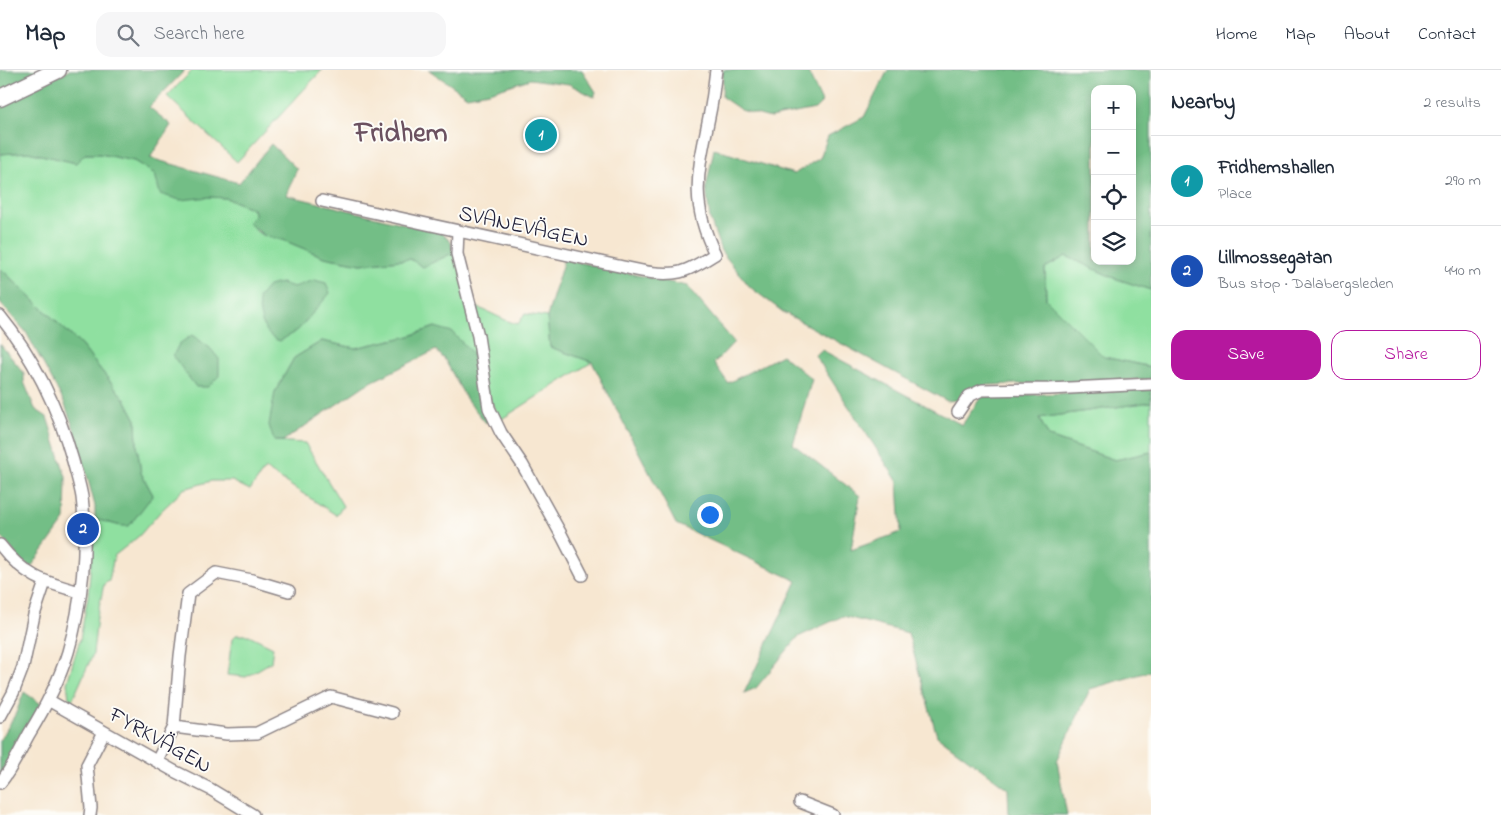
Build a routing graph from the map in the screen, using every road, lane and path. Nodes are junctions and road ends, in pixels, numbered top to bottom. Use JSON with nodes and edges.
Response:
{"nodes":[{"id":1,"x":58,"y":70,"type":"edge"},
{"id":2,"x":716,"y":70,"type":"edge"},
{"id":3,"x":0,"y":98,"type":"edge"},
{"id":4,"x":322,"y":201,"type":"dead end"},
{"id":5,"x":458,"y":230,"type":"junction"},
{"id":6,"x":0,"y":316,"type":"edge"},
{"id":7,"x":1151,"y":384,"type":"edge"},
{"id":8,"x":958,"y":412,"type":"dead end"},
{"id":9,"x":0,"y":545,"type":"edge"},
{"id":10,"x":582,"y":575,"type":"dead end"},
{"id":11,"x":45,"y":582,"type":"junction"},
{"id":12,"x":290,"y":591,"type":"dead end"},
{"id":13,"x":80,"y":592,"type":"junction"},
{"id":14,"x":48,"y":700,"type":"junction"},
{"id":15,"x":392,"y":713,"type":"dead end"},
{"id":16,"x":0,"y":717,"type":"edge"},
{"id":17,"x":174,"y":727,"type":"junction"},
{"id":18,"x":104,"y":732,"type":"junction"},
{"id":19,"x":157,"y":760,"type":"junction"},
{"id":20,"x":0,"y":783,"type":"edge"},
{"id":21,"x":800,"y":802,"type":"dead end"},
{"id":22,"x":90,"y":815,"type":"edge"},
{"id":23,"x":253,"y":815,"type":"edge"},
{"id":24,"x":833,"y":815,"type":"edge"}],
"edges":[{"from":1,"to":3,"type":"street"},
{"from":2,"to":5,"type":"street","name":"SVANEVÄGEN"},
{"from":4,"to":5,"type":"street","name":"SVANEVÄGEN"},
{"from":5,"to":10,"type":"street"},
{"from":6,"to":13,"type":"street"},
{"from":7,"to":8,"type":"street"},
{"from":9,"to":11,"type":"street"},
{"from":11,"to":13,"type":"street"},
{"from":11,"to":16,"type":"street"},
{"from":12,"to":17,"type":"street"},
{"from":13,"to":14,"type":"street"},
{"from":14,"to":18,"type":"street","name":"FYRKVÄGEN"},
{"from":14,"to":20,"type":"street"},
{"from":15,"to":17,"type":"street"},
{"from":17,"to":19,"type":"street"},
{"from":18,"to":19,"type":"street","name":"FYRKVÄGEN"},
{"from":18,"to":22,"type":"street"},
{"from":19,"to":23,"type":"street","name":"FYRKVÄGEN"},
{"from":21,"to":24,"type":"street"}]}
